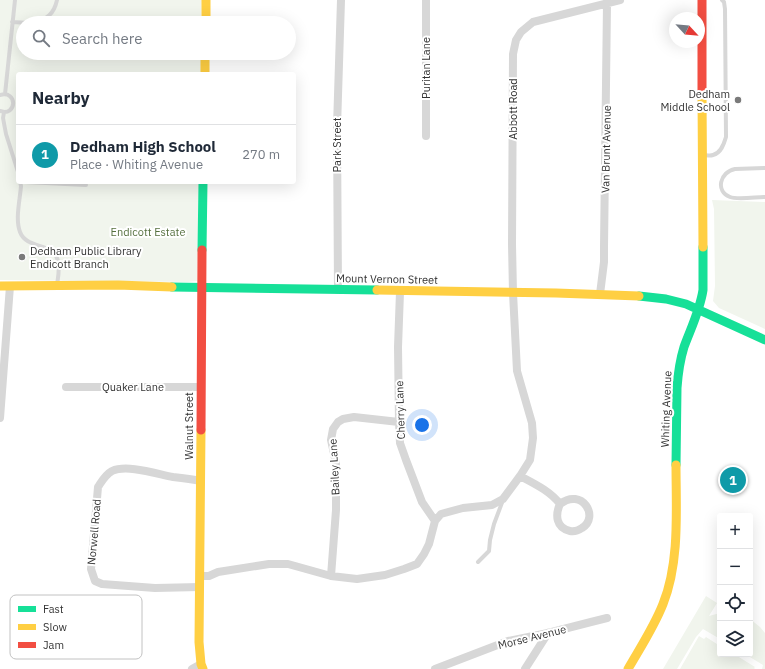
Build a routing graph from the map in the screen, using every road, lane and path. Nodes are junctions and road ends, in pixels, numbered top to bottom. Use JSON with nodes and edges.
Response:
{"nodes":[{"id":1,"x":15,"y":0,"type":"edge"},
{"id":2,"x":57,"y":0,"type":"edge"},
{"id":3,"x":206,"y":0,"type":"edge"},
{"id":4,"x":341,"y":0,"type":"edge"},
{"id":5,"x":426,"y":0,"type":"edge"},
{"id":6,"x":620,"y":0,"type":"edge"},
{"id":7,"x":702,"y":0,"type":"edge"},
{"id":8,"x":722,"y":0,"type":"edge"},
{"id":9,"x":607,"y":3,"type":"junction"},
{"id":10,"x":49,"y":16,"type":"edge"},
{"id":11,"x":206,"y":16,"type":"edge"},
{"id":12,"x":12,"y":22,"type":"junction"},
{"id":13,"x":16,"y":22,"type":"edge"},
{"id":14,"x":205,"y":60,"type":"edge"},
{"id":15,"x":205,"y":72,"type":"edge"},
{"id":16,"x":2,"y":94,"type":"edge"},
{"id":17,"x":2,"y":111,"type":"edge"},
{"id":18,"x":426,"y":136,"type":"dead end"},
{"id":19,"x":703,"y":155,"type":"junction"},
{"id":20,"x":16,"y":166,"type":"edge"},
{"id":21,"x":765,"y":168,"type":"edge"},
{"id":22,"x":20,"y":184,"type":"edge"},
{"id":23,"x":56,"y":184,"type":"edge"},
{"id":24,"x":203,"y":184,"type":"edge"},
{"id":25,"x":86,"y":186,"type":"dead end"},
{"id":26,"x":765,"y":197,"type":"edge"},
{"id":27,"x":0,"y":286,"type":"edge"},
{"id":28,"x":10,"y":286,"type":"junction"},
{"id":29,"x":57,"y":286,"type":"junction"},
{"id":30,"x":201,"y":288,"type":"junction"},
{"id":31,"x":338,"y":290,"type":"junction"},
{"id":32,"x":400,"y":292,"type":"junction"},
{"id":33,"x":513,"y":293,"type":"junction"},
{"id":34,"x":600,"y":294,"type":"junction"},
{"id":35,"x":698,"y":310,"type":"junction"},
{"id":36,"x":765,"y":340,"type":"edge"},
{"id":37,"x":66,"y":387,"type":"dead end"},
{"id":38,"x":201,"y":387,"type":"junction"},
{"id":39,"x":0,"y":418,"type":"edge"},
{"id":40,"x":399,"y":422,"type":"junction"},
{"id":41,"x":520,"y":476,"type":"junction"},
{"id":42,"x":200,"y":481,"type":"junction"},
{"id":43,"x":503,"y":499,"type":"junction"},
{"id":44,"x":560,"y":504,"type":"junction"},
{"id":45,"x":435,"y":521,"type":"junction"},
{"id":46,"x":478,"y":562,"type":"dead end"},
{"id":47,"x":200,"y":576,"type":"junction"},
{"id":48,"x":331,"y":576,"type":"junction"},
{"id":49,"x":200,"y":587,"type":"junction"},
{"id":50,"x":607,"y":618,"type":"dead end"},
{"id":51,"x":548,"y":633,"type":"junction"},
{"id":52,"x":202,"y":667,"type":"edge"},
{"id":53,"x":192,"y":669,"type":"edge"},
{"id":54,"x":435,"y":669,"type":"edge"},
{"id":55,"x":525,"y":669,"type":"edge"},
{"id":56,"x":628,"y":669,"type":"edge"}],
"edges":[{"from":1,"to":12,"type":"lane"},
{"from":2,"to":10,"type":"lane"},
{"from":3,"to":11,"type":"street"},
{"from":4,"to":31,"type":"street","name":"Park Street"},
{"from":5,"to":18,"type":"street","name":"Puritan Lane"},
{"from":6,"to":9,"type":"street","name":"Abbott Road"},
{"from":7,"to":19,"type":"street","name":"Whiting Avenue"},
{"from":8,"to":19,"type":"lane"},
{"from":9,"to":33,"type":"street","name":"Abbott Road"},
{"from":9,"to":34,"type":"street","name":"Van Brunt Avenue"},
{"from":12,"to":13,"type":"lane"},
{"from":12,"to":16,"type":"lane"},
{"from":14,"to":15,"type":"street"},
{"from":16,"to":17,"type":"lane"},
{"from":17,"to":20,"type":"lane"},
{"from":19,"to":35,"type":"street","name":"Whiting Avenue"},
{"from":21,"to":26,"type":"lane"},
{"from":22,"to":29,"type":"lane"},
{"from":23,"to":25,"type":"lane"},
{"from":24,"to":30,"type":"street","name":"Walnut Street"},
{"from":27,"to":28,"type":"street","name":"Mount Vernon Street"},
{"from":28,"to":29,"type":"street","name":"Mount Vernon Street"},
{"from":28,"to":39,"type":"street"},
{"from":29,"to":30,"type":"street","name":"Mount Vernon Street"},
{"from":30,"to":31,"type":"street","name":"Mount Vernon Street"},
{"from":30,"to":38,"type":"street","name":"Walnut Street"},
{"from":31,"to":32,"type":"street","name":"Mount Vernon Street"},
{"from":32,"to":33,"type":"street","name":"Mount Vernon Street"},
{"from":32,"to":40,"type":"street","name":"Cherry Lane"},
{"from":33,"to":34,"type":"street","name":"Mount Vernon Street"},
{"from":33,"to":41,"type":"street","name":"Abbott Road"},
{"from":34,"to":35,"type":"street","name":"Mount Vernon Street"},
{"from":35,"to":36,"type":"street","name":"Mount Vernon Street"},
{"from":35,"to":56,"type":"street","name":"Whiting Avenue"},
{"from":37,"to":38,"type":"street","name":"Quaker Lane"},
{"from":38,"to":42,"type":"street","name":"Walnut Street"},
{"from":40,"to":45,"type":"street","name":"Cherry Lane"},
{"from":40,"to":48,"type":"street","name":"Bailey Lane"},
{"from":41,"to":43,"type":"street","name":"Abbott Road"},
{"from":41,"to":44,"type":"street"},
{"from":42,"to":47,"type":"street","name":"Walnut Street"},
{"from":42,"to":49,"type":"street","name":"Norwell Road"},
{"from":43,"to":45,"type":"street"},
{"from":43,"to":46,"type":"lane"},
{"from":44,"to":44,"type":"street"},
{"from":45,"to":48,"type":"street"},
{"from":47,"to":48,"type":"street"},
{"from":47,"to":49,"type":"street","name":"Walnut Street"},
{"from":49,"to":52,"type":"street","name":"Walnut Street"},
{"from":50,"to":51,"type":"street","name":"Morse Avenue"},
{"from":51,"to":54,"type":"street","name":"Morse Avenue"},
{"from":51,"to":55,"type":"street"},
{"from":52,"to":53,"type":"street"}]}
